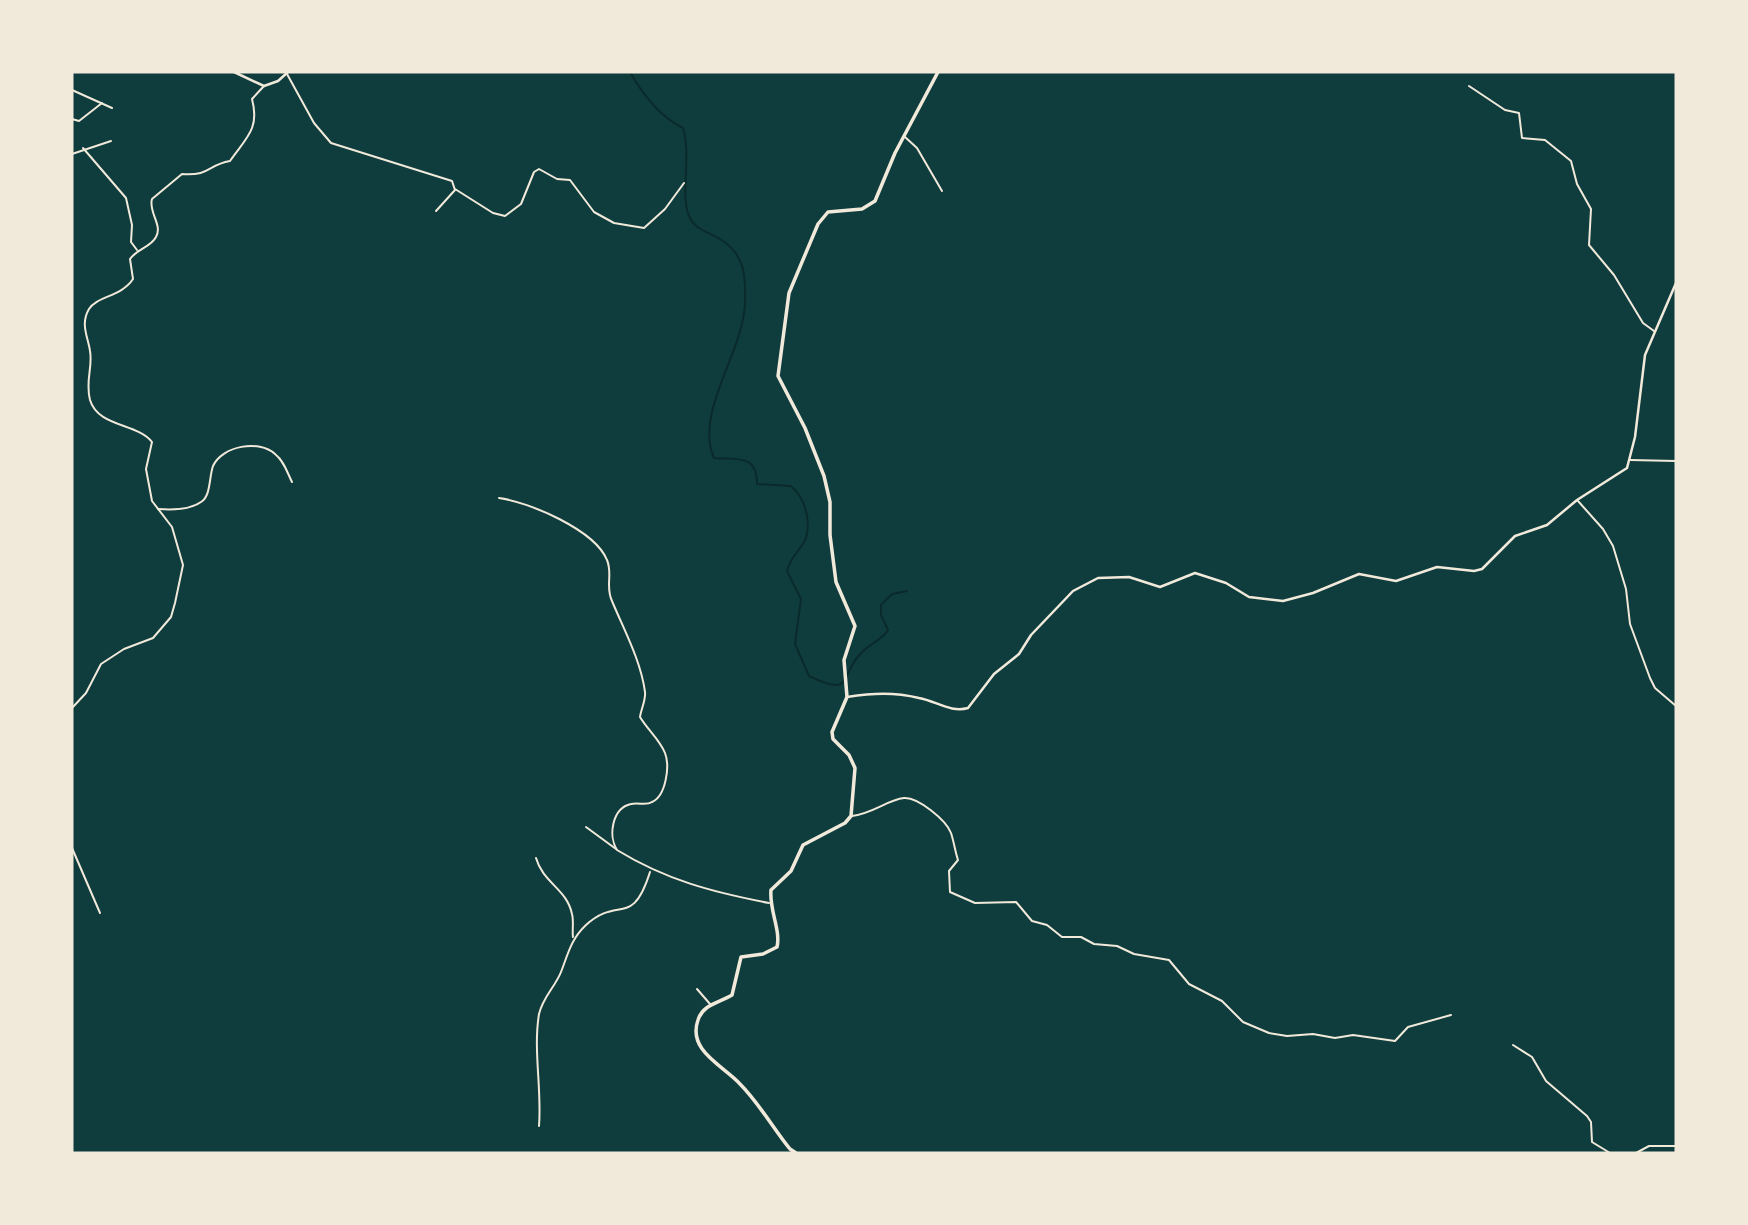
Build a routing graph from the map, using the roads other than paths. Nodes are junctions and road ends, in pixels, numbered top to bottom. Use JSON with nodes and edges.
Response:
{"nodes":[{"id":1,"x":234,"y":72,"type":"edge"},
{"id":2,"x":938,"y":72,"type":"edge"},
{"id":3,"x":287,"y":73,"type":"edge"},
{"id":4,"x":264,"y":86,"type":"junction"},
{"id":5,"x":1469,"y":86,"type":"dead end"},
{"id":6,"x":72,"y":90,"type":"edge"},
{"id":7,"x":103,"y":102,"type":"junction"},
{"id":8,"x":112,"y":108,"type":"dead end"},
{"id":9,"x":73,"y":120,"type":"edge"},
{"id":10,"x":72,"y":124,"type":"edge"},
{"id":11,"x":905,"y":136,"type":"junction"},
{"id":12,"x":111,"y":141,"type":"dead end"},
{"id":13,"x":83,"y":148,"type":"junction"},
{"id":14,"x":72,"y":154,"type":"edge"},
{"id":15,"x":684,"y":183,"type":"dead end"},
{"id":16,"x":455,"y":189,"type":"junction"},
{"id":17,"x":942,"y":191,"type":"dead end"},
{"id":18,"x":436,"y":211,"type":"dead end"},
{"id":19,"x":137,"y":250,"type":"junction"},
{"id":20,"x":1676,"y":283,"type":"edge"},
{"id":21,"x":1655,"y":332,"type":"junction"},
{"id":22,"x":1630,"y":460,"type":"junction"},
{"id":23,"x":1676,"y":461,"type":"edge"},
{"id":24,"x":292,"y":482,"type":"dead end"},
{"id":25,"x":499,"y":498,"type":"dead end"},
{"id":26,"x":1577,"y":500,"type":"junction"},
{"id":27,"x":156,"y":509,"type":"junction"},
{"id":28,"x":847,"y":698,"type":"junction"},
{"id":29,"x":1676,"y":706,"type":"edge"},
{"id":30,"x":72,"y":708,"type":"edge"},
{"id":31,"x":851,"y":816,"type":"junction"},
{"id":32,"x":586,"y":827,"type":"dead end"},
{"id":33,"x":72,"y":848,"type":"edge"},
{"id":34,"x":617,"y":850,"type":"junction"},
{"id":35,"x":536,"y":858,"type":"dead end"},
{"id":36,"x":650,"y":871,"type":"junction"},
{"id":37,"x":770,"y":903,"type":"junction"},
{"id":38,"x":100,"y":912,"type":"dead end"},
{"id":39,"x":573,"y":938,"type":"junction"},
{"id":40,"x":697,"y":989,"type":"dead end"},
{"id":41,"x":710,"y":1004,"type":"junction"},
{"id":42,"x":1451,"y":1015,"type":"dead end"},
{"id":43,"x":1513,"y":1045,"type":"dead end"},
{"id":44,"x":539,"y":1126,"type":"dead end"},
{"id":45,"x":1676,"y":1146,"type":"edge"},
{"id":46,"x":796,"y":1153,"type":"edge"},
{"id":47,"x":1610,"y":1153,"type":"edge"},
{"id":48,"x":1636,"y":1153,"type":"edge"}],
"edges":[{"from":1,"to":4,"type":"main road"},
{"from":2,"to":11,"type":"main road"},
{"from":3,"to":4,"type":"main road"},
{"from":3,"to":16,"type":"street"},
{"from":4,"to":19,"type":"street"},
{"from":5,"to":21,"type":"street"},
{"from":6,"to":7,"type":"street"},
{"from":7,"to":8,"type":"street"},
{"from":7,"to":9,"type":"street"},
{"from":9,"to":10,"type":"street"},
{"from":11,"to":17,"type":"street"},
{"from":11,"to":28,"type":"main road"},
{"from":12,"to":13,"type":"street"},
{"from":13,"to":14,"type":"street"},
{"from":13,"to":19,"type":"street"},
{"from":15,"to":16,"type":"street"},
{"from":16,"to":18,"type":"street"},
{"from":19,"to":27,"type":"street"},
{"from":20,"to":21,"type":"main road"},
{"from":21,"to":22,"type":"main road"},
{"from":22,"to":23,"type":"street"},
{"from":22,"to":26,"type":"main road"},
{"from":24,"to":27,"type":"street"},
{"from":25,"to":34,"type":"street"},
{"from":26,"to":28,"type":"main road"},
{"from":26,"to":29,"type":"street"},
{"from":27,"to":30,"type":"street"},
{"from":28,"to":31,"type":"main road"},
{"from":31,"to":37,"type":"main road"},
{"from":31,"to":42,"type":"street"},
{"from":32,"to":34,"type":"street"},
{"from":33,"to":38,"type":"street"},
{"from":34,"to":36,"type":"street"},
{"from":35,"to":39,"type":"street"},
{"from":36,"to":37,"type":"street"},
{"from":36,"to":39,"type":"street"},
{"from":37,"to":41,"type":"main road"},
{"from":39,"to":44,"type":"street"},
{"from":40,"to":41,"type":"street"},
{"from":41,"to":46,"type":"main road"},
{"from":43,"to":47,"type":"street"},
{"from":45,"to":48,"type":"street"}]}
